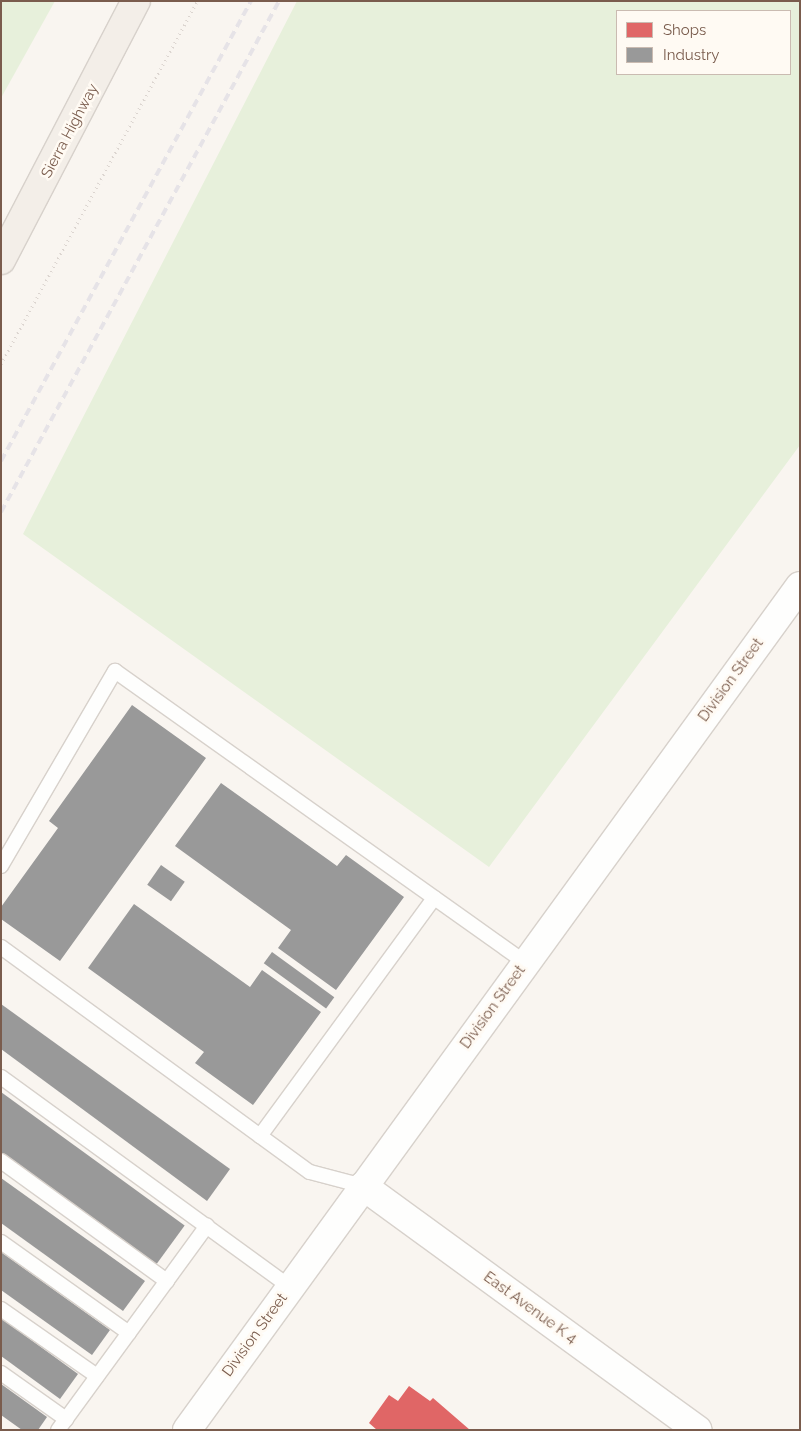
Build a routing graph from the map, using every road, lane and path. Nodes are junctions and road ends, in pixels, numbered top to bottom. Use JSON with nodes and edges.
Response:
{"nodes":[{"id":1,"x":136,"y":1,"type":"edge"},
{"id":2,"x":197,"y":1,"type":"edge"},
{"id":3,"x":1,"y":260,"type":"edge"},
{"id":4,"x":1,"y":364,"type":"edge"},
{"id":5,"x":800,"y":586,"type":"edge"},
{"id":6,"x":1,"y":866,"type":"edge"},
{"id":7,"x":434,"y":898,"type":"junction"},
{"id":8,"x":1,"y":948,"type":"edge"},
{"id":9,"x":526,"y":963,"type":"junction"},
{"id":10,"x":1,"y":1077,"type":"edge"},
{"id":11,"x":260,"y":1136,"type":"junction"},
{"id":12,"x":1,"y":1161,"type":"edge"},
{"id":13,"x":363,"y":1186,"type":"junction"},
{"id":14,"x":207,"y":1226,"type":"junction"},
{"id":15,"x":1,"y":1242,"type":"edge"},
{"id":16,"x":167,"y":1281,"type":"junction"},
{"id":17,"x":290,"y":1287,"type":"junction"},
{"id":18,"x":1,"y":1309,"type":"edge"},
{"id":19,"x":129,"y":1333,"type":"junction"},
{"id":20,"x":1,"y":1373,"type":"edge"},
{"id":21,"x":97,"y":1376,"type":"junction"},
{"id":22,"x":62,"y":1424,"type":"edge"},
{"id":23,"x":187,"y":1430,"type":"edge"},
{"id":24,"x":697,"y":1430,"type":"edge"}],
"edges":[{"from":1,"to":3,"type":"main road","name":"Sierra Highway"},
{"from":2,"to":4,"type":"path"},
{"from":5,"to":9,"type":"main road","name":"Division Street"},
{"from":6,"to":7,"type":"lane"},
{"from":7,"to":9,"type":"lane"},
{"from":7,"to":11,"type":"lane"},
{"from":8,"to":11,"type":"lane"},
{"from":9,"to":13,"type":"main road","name":"Division Street"},
{"from":10,"to":14,"type":"lane"},
{"from":11,"to":13,"type":"lane"},
{"from":12,"to":16,"type":"lane"},
{"from":13,"to":17,"type":"main road","name":"Division Street"},
{"from":13,"to":24,"type":"main road","name":"East Avenue K 4"},
{"from":14,"to":16,"type":"lane"},
{"from":14,"to":17,"type":"lane"},
{"from":15,"to":19,"type":"lane"},
{"from":16,"to":19,"type":"lane"},
{"from":17,"to":23,"type":"main road","name":"Division Street"},
{"from":18,"to":21,"type":"lane"},
{"from":19,"to":21,"type":"lane"},
{"from":20,"to":22,"type":"lane"},
{"from":21,"to":22,"type":"lane"}]}
